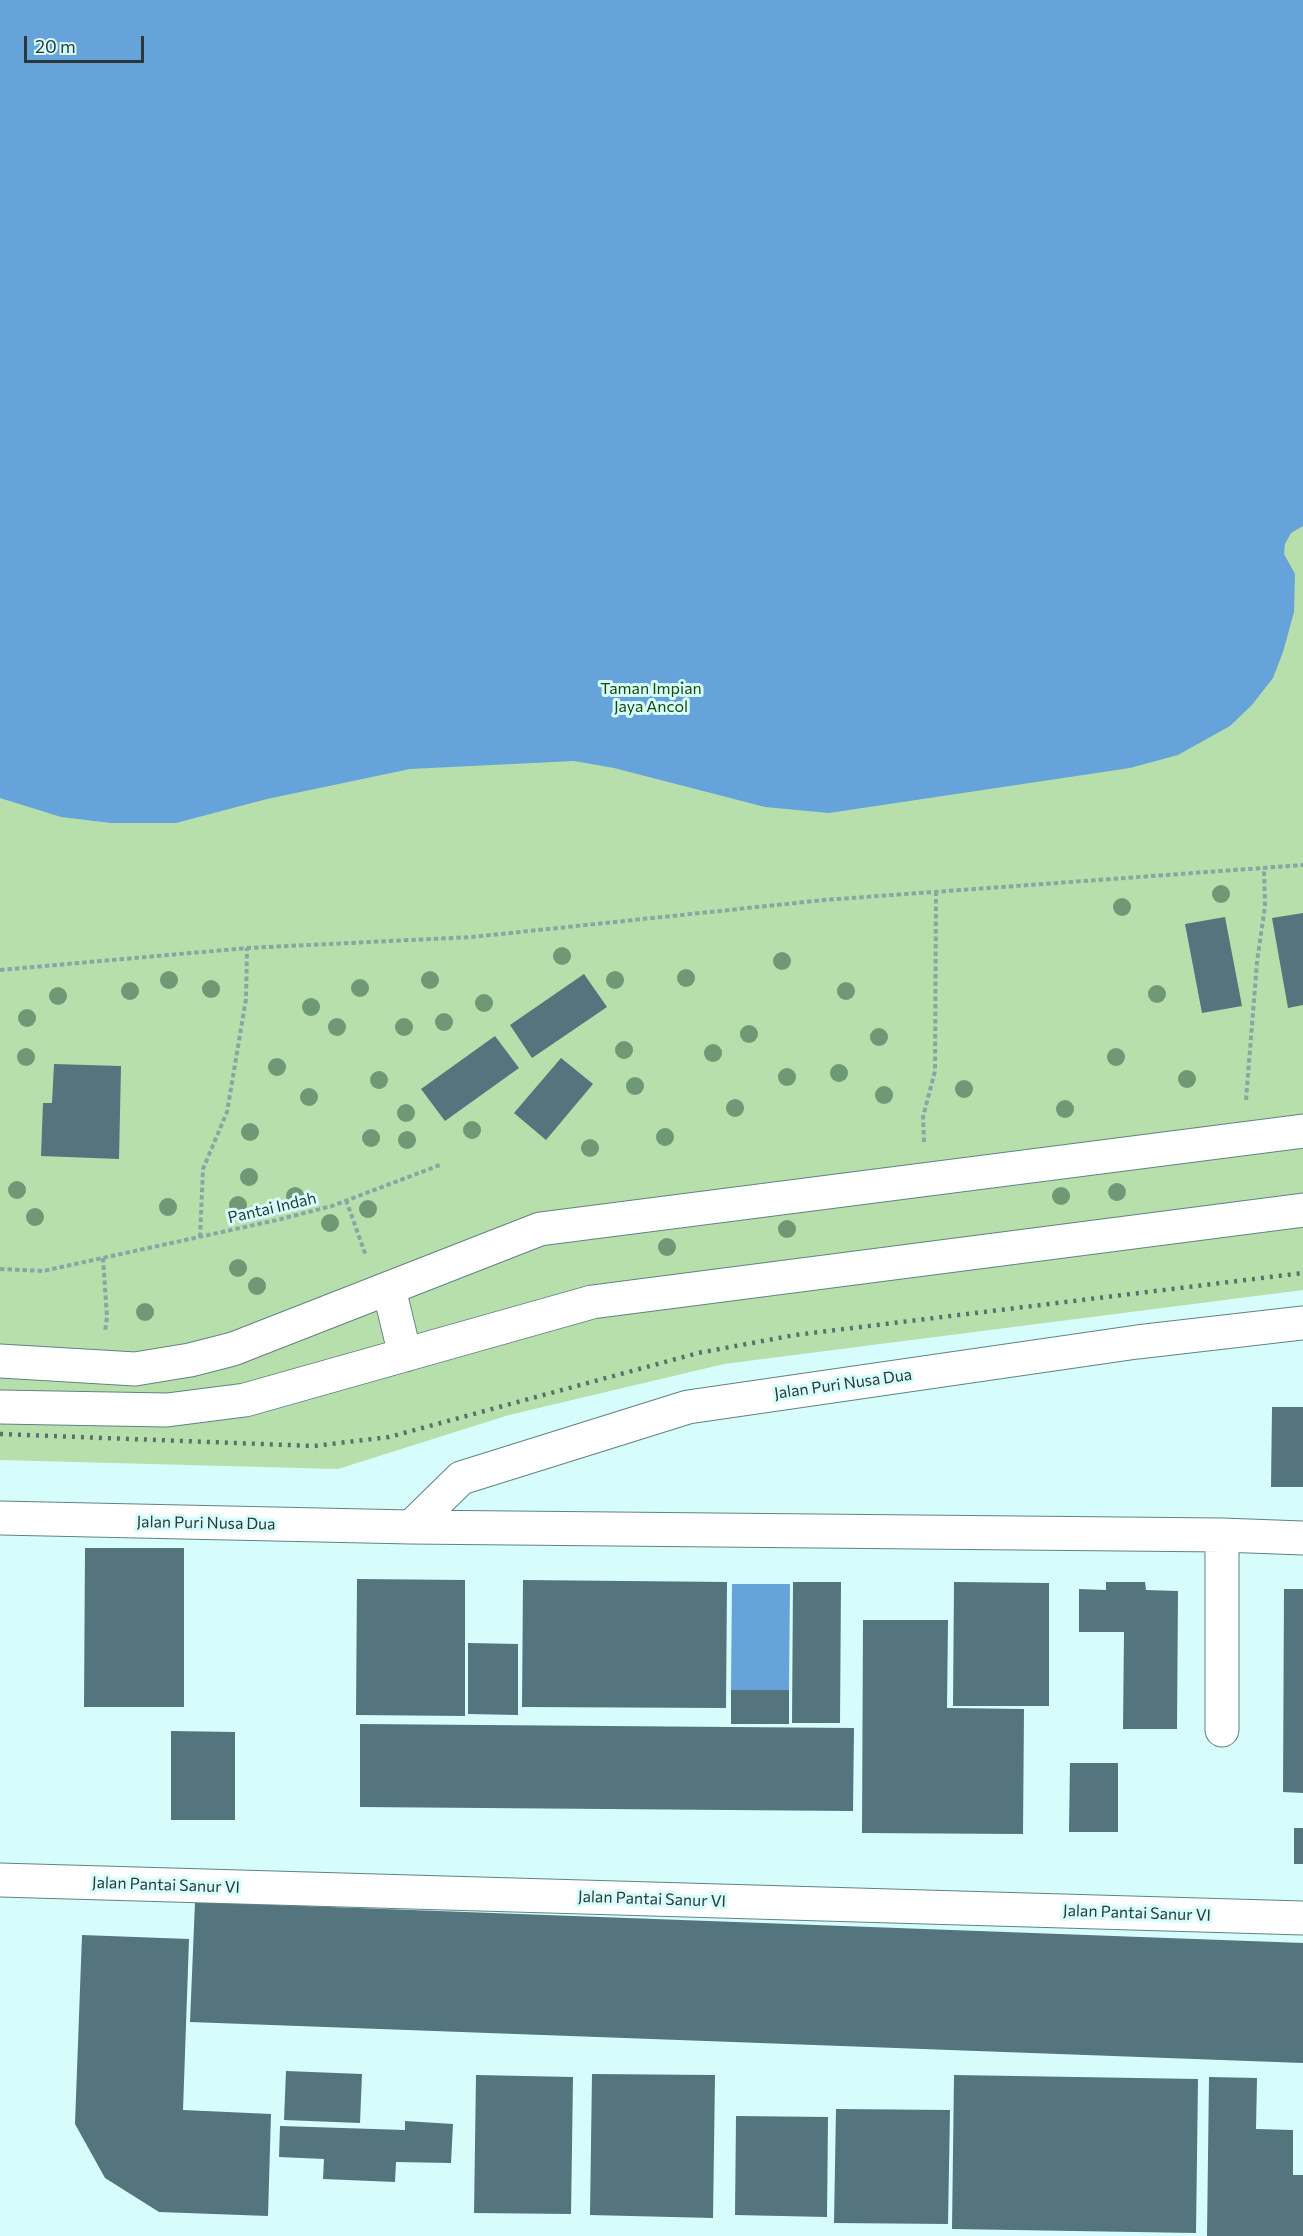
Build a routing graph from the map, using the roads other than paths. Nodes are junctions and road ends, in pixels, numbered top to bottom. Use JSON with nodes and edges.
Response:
{"nodes":[{"id":1,"x":1303,"y":1131,"type":"edge"},
{"id":2,"x":1303,"y":1210,"type":"edge"},
{"id":3,"x":384,"y":1291,"type":"junction"},
{"id":4,"x":1303,"y":1323,"type":"edge"},
{"id":5,"x":405,"y":1355,"type":"junction"},
{"id":6,"x":0,"y":1361,"type":"edge"},
{"id":7,"x":0,"y":1407,"type":"edge"},
{"id":8,"x":0,"y":1518,"type":"edge"},
{"id":9,"x":411,"y":1527,"type":"junction"},
{"id":10,"x":1222,"y":1535,"type":"junction"},
{"id":11,"x":1303,"y":1538,"type":"edge"},
{"id":12,"x":1222,"y":1730,"type":"dead end"},
{"id":13,"x":0,"y":1880,"type":"edge"},
{"id":14,"x":1303,"y":1918,"type":"edge"}],
"edges":[{"from":1,"to":3,"type":"street"},
{"from":2,"to":5,"type":"street"},
{"from":3,"to":5,"type":"street"},
{"from":3,"to":6,"type":"street"},
{"from":4,"to":9,"type":"street","name":"Jalan Puri Nusa Dua"},
{"from":5,"to":7,"type":"street"},
{"from":8,"to":9,"type":"street","name":"Jalan Puri Nusa Dua"},
{"from":9,"to":10,"type":"street","name":"Jalan Puri Nusa Dua"},
{"from":10,"to":11,"type":"street","name":"Jalan Puri Nusa Dua"},
{"from":10,"to":12,"type":"street"},
{"from":13,"to":14,"type":"street","name":"Jalan Pantai Sanur VI"}]}
